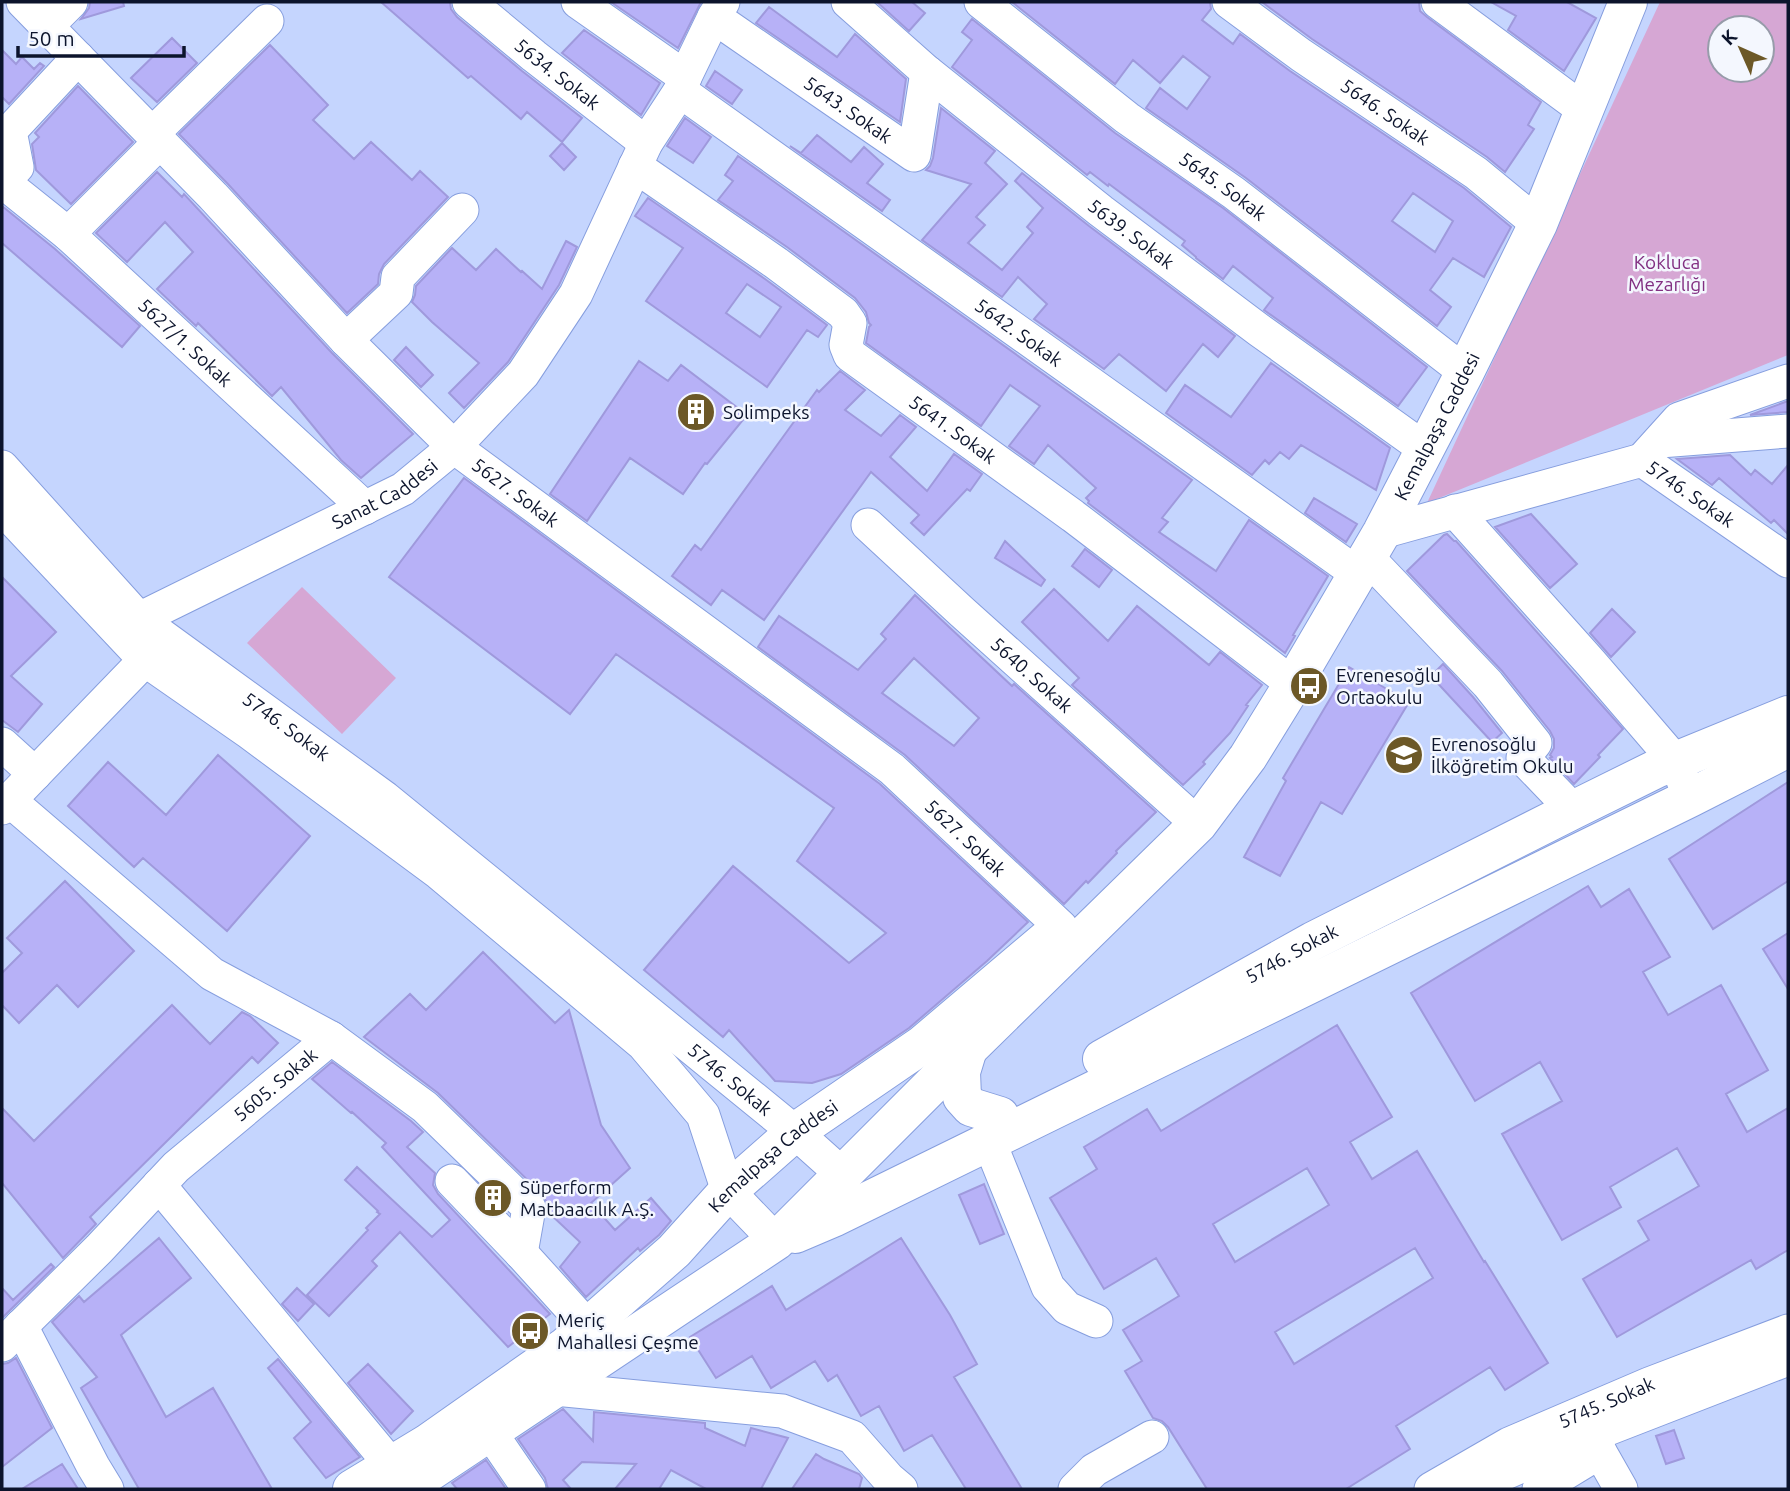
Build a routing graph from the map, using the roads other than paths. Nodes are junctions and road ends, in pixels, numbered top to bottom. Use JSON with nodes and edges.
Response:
{"nodes":[{"id":1,"x":23,"y":2,"type":"edge"},
{"id":2,"x":71,"y":2,"type":"edge"},
{"id":3,"x":469,"y":2,"type":"edge"},
{"id":4,"x":578,"y":2,"type":"edge"},
{"id":5,"x":848,"y":2,"type":"edge"},
{"id":6,"x":981,"y":2,"type":"edge"},
{"id":7,"x":1229,"y":2,"type":"edge"},
{"id":8,"x":1438,"y":2,"type":"edge"},
{"id":9,"x":1628,"y":2,"type":"edge"},
{"id":10,"x":719,"y":10,"type":"edge"},
{"id":11,"x":267,"y":21,"type":"dead end"},
{"id":12,"x":47,"y":26,"type":"junction"},
{"id":13,"x":78,"y":58,"type":"junction"},
{"id":14,"x":927,"y":72,"type":"junction"},
{"id":15,"x":683,"y":84,"type":"junction"},
{"id":16,"x":1584,"y":110,"type":"junction"},
{"id":17,"x":156,"y":138,"type":"junction"},
{"id":18,"x":640,"y":155,"type":"junction"},
{"id":19,"x":2,"y":182,"type":"edge"},
{"id":20,"x":463,"y":210,"type":"dead end"},
{"id":21,"x":1538,"y":224,"type":"junction"},
{"id":22,"x":68,"y":234,"type":"junction"},
{"id":23,"x":346,"y":340,"type":"junction"},
{"id":24,"x":1465,"y":372,"type":"junction"},
{"id":25,"x":1788,"y":381,"type":"edge"},
{"id":26,"x":1788,"y":430,"type":"edge"},
{"id":27,"x":454,"y":447,"type":"junction"},
{"id":28,"x":1425,"y":449,"type":"junction"},
{"id":29,"x":1651,"y":451,"type":"junction"},
{"id":30,"x":2,"y":467,"type":"edge"},
{"id":31,"x":2,"y":508,"type":"edge"},
{"id":32,"x":365,"y":508,"type":"junction"},
{"id":33,"x":1455,"y":511,"type":"junction"},
{"id":34,"x":868,"y":526,"type":"dead end"},
{"id":35,"x":1369,"y":555,"type":"junction"},
{"id":36,"x":1788,"y":561,"type":"edge"},
{"id":37,"x":139,"y":619,"type":"junction"},
{"id":38,"x":145,"y":660,"type":"junction"},
{"id":39,"x":1293,"y":684,"type":"junction"},
{"id":40,"x":1788,"y":715,"type":"edge"},
{"id":41,"x":2,"y":744,"type":"edge"},
{"id":42,"x":1788,"y":748,"type":"edge"},
{"id":43,"x":1676,"y":762,"type":"junction"},
{"id":44,"x":35,"y":774,"type":"junction"},
{"id":45,"x":1690,"y":798,"type":"junction"},
{"id":46,"x":5,"y":804,"type":"edge"},
{"id":47,"x":1573,"y":810,"type":"junction"},
{"id":48,"x":1198,"y":824,"type":"junction"},
{"id":49,"x":1061,"y":927,"type":"junction"},
{"id":50,"x":331,"y":1038,"type":"junction"},
{"id":51,"x":968,"y":1049,"type":"junction"},
{"id":52,"x":995,"y":1128,"type":"junction"},
{"id":53,"x":795,"y":1132,"type":"junction"},
{"id":54,"x":843,"y":1175,"type":"junction"},
{"id":55,"x":452,"y":1181,"type":"dead end"},
{"id":56,"x":159,"y":1185,"type":"junction"},
{"id":57,"x":728,"y":1191,"type":"junction"},
{"id":58,"x":776,"y":1241,"type":"junction"},
{"id":59,"x":521,"y":1253,"type":"junction"},
{"id":60,"x":1096,"y":1321,"type":"dead end"},
{"id":61,"x":588,"y":1327,"type":"junction"},
{"id":62,"x":1788,"y":1331,"type":"edge"},
{"id":63,"x":11,"y":1335,"type":"edge"},
{"id":64,"x":1788,"y":1359,"type":"edge"},
{"id":65,"x":555,"y":1389,"type":"junction"},
{"id":66,"x":490,"y":1432,"type":"junction"},
{"id":67,"x":1152,"y":1437,"type":"dead end"},
{"id":68,"x":1596,"y":1443,"type":"junction"},
{"id":69,"x":419,"y":1478,"type":"edge"},
{"id":70,"x":891,"y":1486,"type":"edge"},
{"id":71,"x":107,"y":1489,"type":"edge"},
{"id":72,"x":352,"y":1489,"type":"edge"},
{"id":73,"x":529,"y":1489,"type":"edge"},
{"id":74,"x":1075,"y":1489,"type":"edge"},
{"id":75,"x":1431,"y":1489,"type":"edge"},
{"id":76,"x":1469,"y":1489,"type":"edge"},
{"id":77,"x":1539,"y":1489,"type":"edge"},
{"id":78,"x":1621,"y":1489,"type":"edge"}],
"edges":[{"from":1,"to":12,"type":"street","name":"5627. Sokak"},
{"from":2,"to":12,"type":"street"},
{"from":3,"to":18,"type":"street","name":"5634. Sokak"},
{"from":4,"to":15,"type":"street"},
{"from":5,"to":14,"type":"street","name":"5639. Sokak"},
{"from":6,"to":24,"type":"street","name":"5645. Sokak"},
{"from":7,"to":21,"type":"street","name":"5646. Sokak"},
{"from":8,"to":16,"type":"street"},
{"from":9,"to":16,"type":"main road","name":"Kemalpaşa Caddesi"},
{"from":10,"to":14,"type":"street","name":"5643. Sokak"},
{"from":10,"to":15,"type":"street"},
{"from":11,"to":17,"type":"street"},
{"from":12,"to":13,"type":"street","name":"5627. Sokak"},
{"from":13,"to":17,"type":"street","name":"5627. Sokak"},
{"from":13,"to":19,"type":"street"},
{"from":14,"to":28,"type":"street","name":"5639. Sokak"},
{"from":15,"to":18,"type":"street","name":"Sanat Caddesi"},
{"from":15,"to":35,"type":"street","name":"5642. Sokak"},
{"from":16,"to":21,"type":"main road","name":"Kemalpaşa Caddesi"},
{"from":17,"to":22,"type":"street"},
{"from":17,"to":23,"type":"street","name":"5627. Sokak"},
{"from":18,"to":27,"type":"street","name":"Sanat Caddesi"},
{"from":18,"to":39,"type":"street","name":"5641. Sokak"},
{"from":19,"to":22,"type":"street","name":"5627/1. Sokak"},
{"from":20,"to":23,"type":"street"},
{"from":21,"to":24,"type":"main road","name":"Kemalpaşa Caddesi"},
{"from":22,"to":32,"type":"street","name":"5627/1. Sokak"},
{"from":23,"to":27,"type":"street","name":"5627. Sokak"},
{"from":24,"to":28,"type":"main road","name":"Kemalpaşa Caddesi"},
{"from":25,"to":29,"type":"street"},
{"from":26,"to":29,"type":"street"},
{"from":27,"to":32,"type":"street","name":"Sanat Caddesi"},
{"from":27,"to":49,"type":"street","name":"5627. Sokak"},
{"from":28,"to":35,"type":"main road","name":"Kemalpaşa Caddesi"},
{"from":29,"to":33,"type":"street","name":"5746. Sokak"},
{"from":29,"to":36,"type":"street","name":"5746. Sokak"},
{"from":30,"to":37,"type":"street","name":"5746. Sokak"},
{"from":31,"to":38,"type":"street"},
{"from":32,"to":37,"type":"street","name":"Sanat Caddesi"},
{"from":33,"to":35,"type":"street","name":"5746. Sokak"},
{"from":33,"to":43,"type":"street"},
{"from":34,"to":48,"type":"street","name":"5640. Sokak"},
{"from":35,"to":39,"type":"main road","name":"Kemalpaşa Caddesi"},
{"from":35,"to":47,"type":"street","name":"5642. Sokak"},
{"from":37,"to":38,"type":"street"},
{"from":37,"to":53,"type":"street","name":"5746. Sokak"},
{"from":38,"to":44,"type":"street"},
{"from":38,"to":57,"type":"street"},
{"from":39,"to":48,"type":"main road","name":"Kemalpaşa Caddesi"},
{"from":40,"to":43,"type":"main road","name":"5746. Sokak"},
{"from":41,"to":44,"type":"street"},
{"from":42,"to":45,"type":"main road","name":"5746. Sokak"},
{"from":43,"to":45,"type":"street"},
{"from":43,"to":47,"type":"main road","name":"5746. Sokak"},
{"from":44,"to":46,"type":"street"},
{"from":45,"to":52,"type":"main road","name":"5746. Sokak"},
{"from":46,"to":50,"type":"street"},
{"from":47,"to":52,"type":"main road","name":"5746. Sokak"},
{"from":48,"to":49,"type":"main road","name":"Kemalpaşa Caddesi"},
{"from":48,"to":51,"type":"main road","name":"Kemalpaşa Caddesi"},
{"from":49,"to":53,"type":"main road","name":"Kemalpaşa Caddesi"},
{"from":50,"to":56,"type":"street","name":"5605. Sokak"},
{"from":50,"to":59,"type":"street","name":"5605. Sokak"},
{"from":51,"to":52,"type":"main road"},
{"from":51,"to":54,"type":"main road","name":"Kemalpaşa Caddesi"},
{"from":52,"to":54,"type":"main road","name":"5746. Sokak"},
{"from":52,"to":58,"type":"main road","name":"5746. Sokak"},
{"from":52,"to":60,"type":"street"},
{"from":53,"to":54,"type":"street","name":"5746. Sokak"},
{"from":53,"to":57,"type":"main road","name":"Kemalpaşa Caddesi"},
{"from":54,"to":58,"type":"main road","name":"Kemalpaşa Caddesi"},
{"from":55,"to":59,"type":"street"},
{"from":56,"to":63,"type":"street","name":"5605. Sokak"},
{"from":56,"to":69,"type":"street"},
{"from":57,"to":58,"type":"street"},
{"from":57,"to":61,"type":"main road","name":"Kemalpaşa Caddesi"},
{"from":58,"to":65,"type":"main road","name":"Kemalpaşa Caddesi"},
{"from":59,"to":61,"type":"street"},
{"from":61,"to":69,"type":"main road","name":"Kemalpaşa Caddesi"},
{"from":62,"to":75,"type":"street","name":"5745. Sokak"},
{"from":63,"to":71,"type":"street"},
{"from":64,"to":68,"type":"street","name":"5745. Sokak"},
{"from":65,"to":66,"type":"main road","name":"Kemalpaşa Caddesi"},
{"from":65,"to":70,"type":"street"},
{"from":66,"to":69,"type":"main road","name":"Kemalpaşa Caddesi"},
{"from":66,"to":73,"type":"street"},
{"from":67,"to":74,"type":"street"},
{"from":68,"to":76,"type":"street","name":"5745. Sokak"},
{"from":68,"to":77,"type":"street"},
{"from":68,"to":78,"type":"street"},
{"from":69,"to":72,"type":"main road","name":"Kemalpaşa Caddesi"}]}
